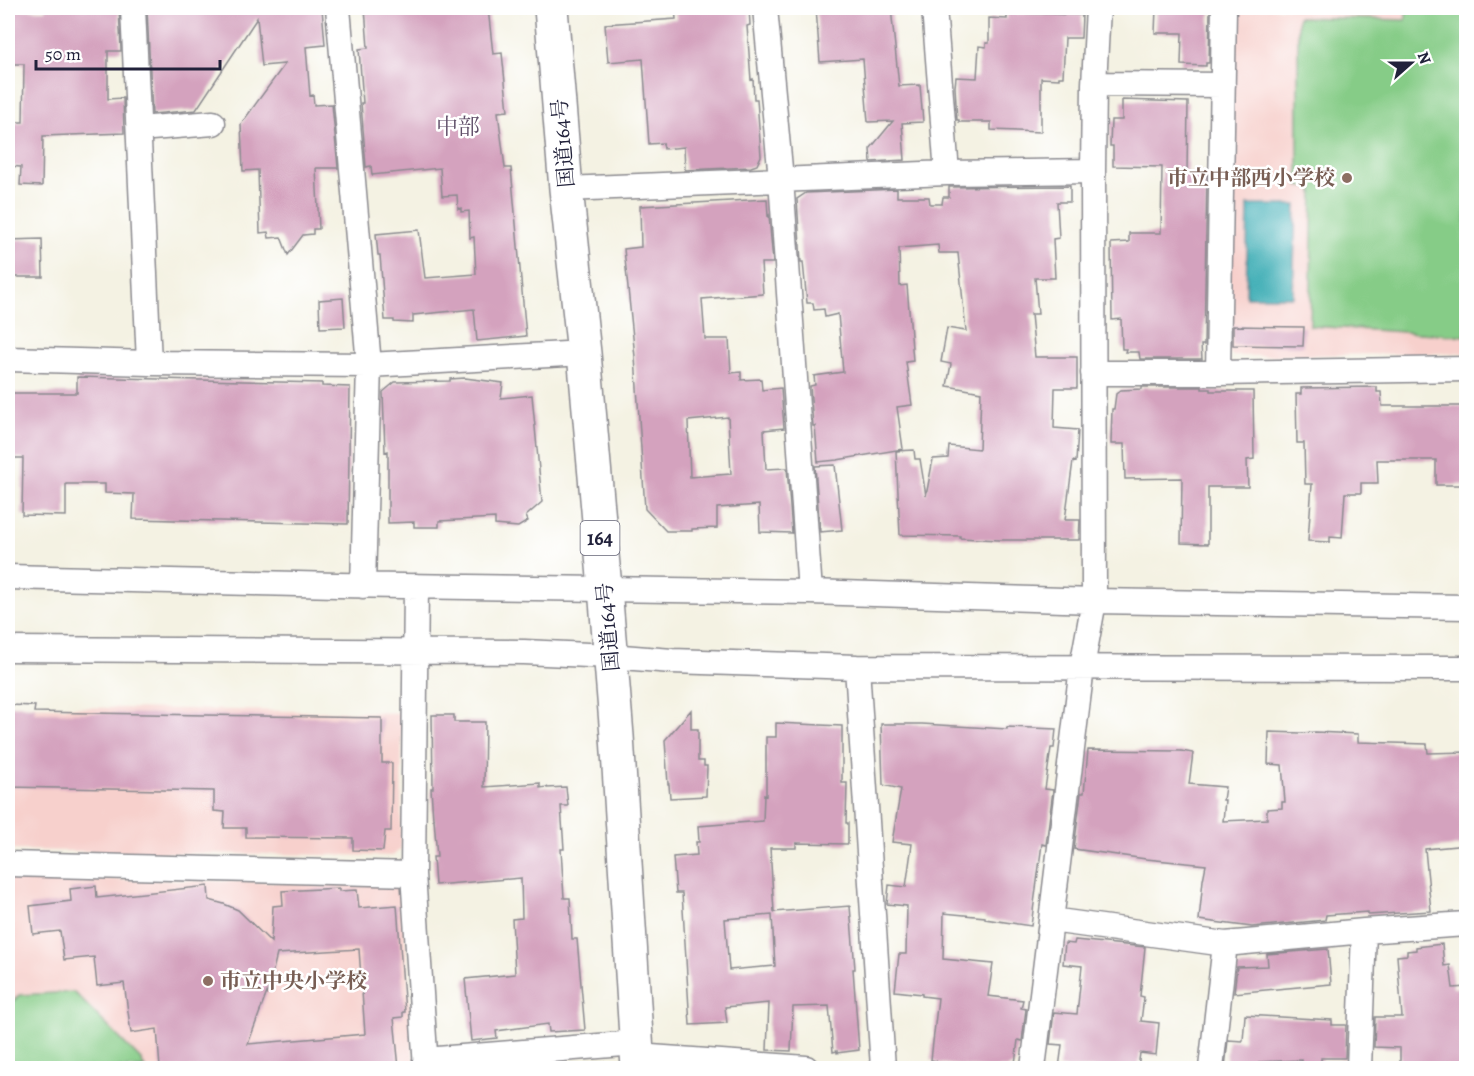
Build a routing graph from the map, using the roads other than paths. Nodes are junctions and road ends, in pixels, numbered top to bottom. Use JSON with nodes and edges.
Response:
{"nodes":[{"id":1,"x":133,"y":8,"type":"edge"},
{"id":2,"x":338,"y":8,"type":"edge"},
{"id":3,"x":551,"y":8,"type":"edge"},
{"id":4,"x":765,"y":8,"type":"edge"},
{"id":5,"x":934,"y":8,"type":"edge"},
{"id":6,"x":1098,"y":8,"type":"edge"},
{"id":7,"x":1224,"y":8,"type":"edge"},
{"id":8,"x":1094,"y":84,"type":"junction"},
{"id":9,"x":1222,"y":85,"type":"junction"},
{"id":10,"x":213,"y":123,"type":"dead end"},
{"id":11,"x":139,"y":129,"type":"junction"},
{"id":12,"x":1094,"y":171,"type":"junction"},
{"id":13,"x":947,"y":173,"type":"junction"},
{"id":14,"x":781,"y":179,"type":"junction"},
{"id":15,"x":566,"y":189,"type":"junction"},
{"id":16,"x":584,"y":353,"type":"junction"},
{"id":17,"x":8,"y":359,"type":"edge"},
{"id":18,"x":149,"y":363,"type":"junction"},
{"id":19,"x":369,"y":365,"type":"junction"},
{"id":20,"x":1467,"y":369,"type":"edge"},
{"id":21,"x":1093,"y":373,"type":"junction"},
{"id":22,"x":1218,"y":373,"type":"junction"},
{"id":23,"x":8,"y":577,"type":"edge"},
{"id":24,"x":363,"y":586,"type":"junction"},
{"id":25,"x":416,"y":586,"type":"junction"},
{"id":26,"x":605,"y":588,"type":"junction"},
{"id":27,"x":810,"y":592,"type":"junction"},
{"id":28,"x":1094,"y":601,"type":"junction"},
{"id":29,"x":1467,"y":607,"type":"edge"},
{"id":30,"x":8,"y":649,"type":"edge"},
{"id":31,"x":415,"y":651,"type":"junction"},
{"id":32,"x":610,"y":656,"type":"junction"},
{"id":33,"x":1082,"y":667,"type":"junction"},
{"id":34,"x":857,"y":668,"type":"junction"},
{"id":35,"x":1467,"y":668,"type":"edge"},
{"id":36,"x":8,"y":864,"type":"edge"},
{"id":37,"x":414,"y":874,"type":"junction"},
{"id":38,"x":1051,"y":920,"type":"junction"},
{"id":39,"x":1467,"y":924,"type":"edge"},
{"id":40,"x":1364,"y":931,"type":"junction"},
{"id":41,"x":1225,"y":944,"type":"junction"},
{"id":42,"x":637,"y":1056,"type":"edge"},
{"id":43,"x":426,"y":1064,"type":"edge"},
{"id":44,"x":806,"y":1068,"type":"edge"},
{"id":45,"x":883,"y":1068,"type":"edge"},
{"id":46,"x":1033,"y":1068,"type":"edge"},
{"id":47,"x":1212,"y":1068,"type":"edge"},
{"id":48,"x":1359,"y":1068,"type":"edge"}],
"edges":[{"from":1,"to":11,"type":"street"},
{"from":2,"to":19,"type":"street"},
{"from":3,"to":15,"type":"highway","name":"国道164号","number":"164"},
{"from":4,"to":14,"type":"street"},
{"from":5,"to":13,"type":"street"},
{"from":6,"to":8,"type":"street"},
{"from":7,"to":9,"type":"street"},
{"from":8,"to":9,"type":"street"},
{"from":8,"to":12,"type":"street"},
{"from":9,"to":22,"type":"street"},
{"from":10,"to":11,"type":"street"},
{"from":11,"to":18,"type":"street"},
{"from":12,"to":13,"type":"street"},
{"from":12,"to":21,"type":"street"},
{"from":13,"to":14,"type":"street"},
{"from":14,"to":15,"type":"street"},
{"from":14,"to":27,"type":"street"},
{"from":15,"to":16,"type":"highway","name":"国道164号","number":"164"},
{"from":16,"to":19,"type":"street"},
{"from":16,"to":26,"type":"highway","name":"国道164号","number":"164"},
{"from":17,"to":18,"type":"street"},
{"from":18,"to":19,"type":"street"},
{"from":19,"to":24,"type":"street"},
{"from":20,"to":22,"type":"street"},
{"from":21,"to":22,"type":"street"},
{"from":21,"to":28,"type":"street"},
{"from":23,"to":24,"type":"street"},
{"from":24,"to":25,"type":"street"},
{"from":25,"to":26,"type":"street"},
{"from":25,"to":31,"type":"street"},
{"from":26,"to":27,"type":"street"},
{"from":26,"to":32,"type":"highway","name":"国道164号","number":"164"},
{"from":27,"to":28,"type":"street"},
{"from":28,"to":29,"type":"street"},
{"from":28,"to":33,"type":"street"},
{"from":30,"to":31,"type":"street"},
{"from":31,"to":32,"type":"street"},
{"from":31,"to":37,"type":"street"},
{"from":32,"to":34,"type":"street"},
{"from":32,"to":42,"type":"highway","name":"国道164号","number":"164"},
{"from":33,"to":34,"type":"street"},
{"from":33,"to":35,"type":"street"},
{"from":33,"to":38,"type":"street"},
{"from":34,"to":45,"type":"street"},
{"from":36,"to":37,"type":"street"},
{"from":37,"to":43,"type":"street"},
{"from":38,"to":41,"type":"street"},
{"from":38,"to":46,"type":"street"},
{"from":39,"to":40,"type":"street"},
{"from":40,"to":41,"type":"street"},
{"from":40,"to":48,"type":"street"},
{"from":41,"to":47,"type":"street"},
{"from":42,"to":43,"type":"street"},
{"from":42,"to":44,"type":"street"}]}
